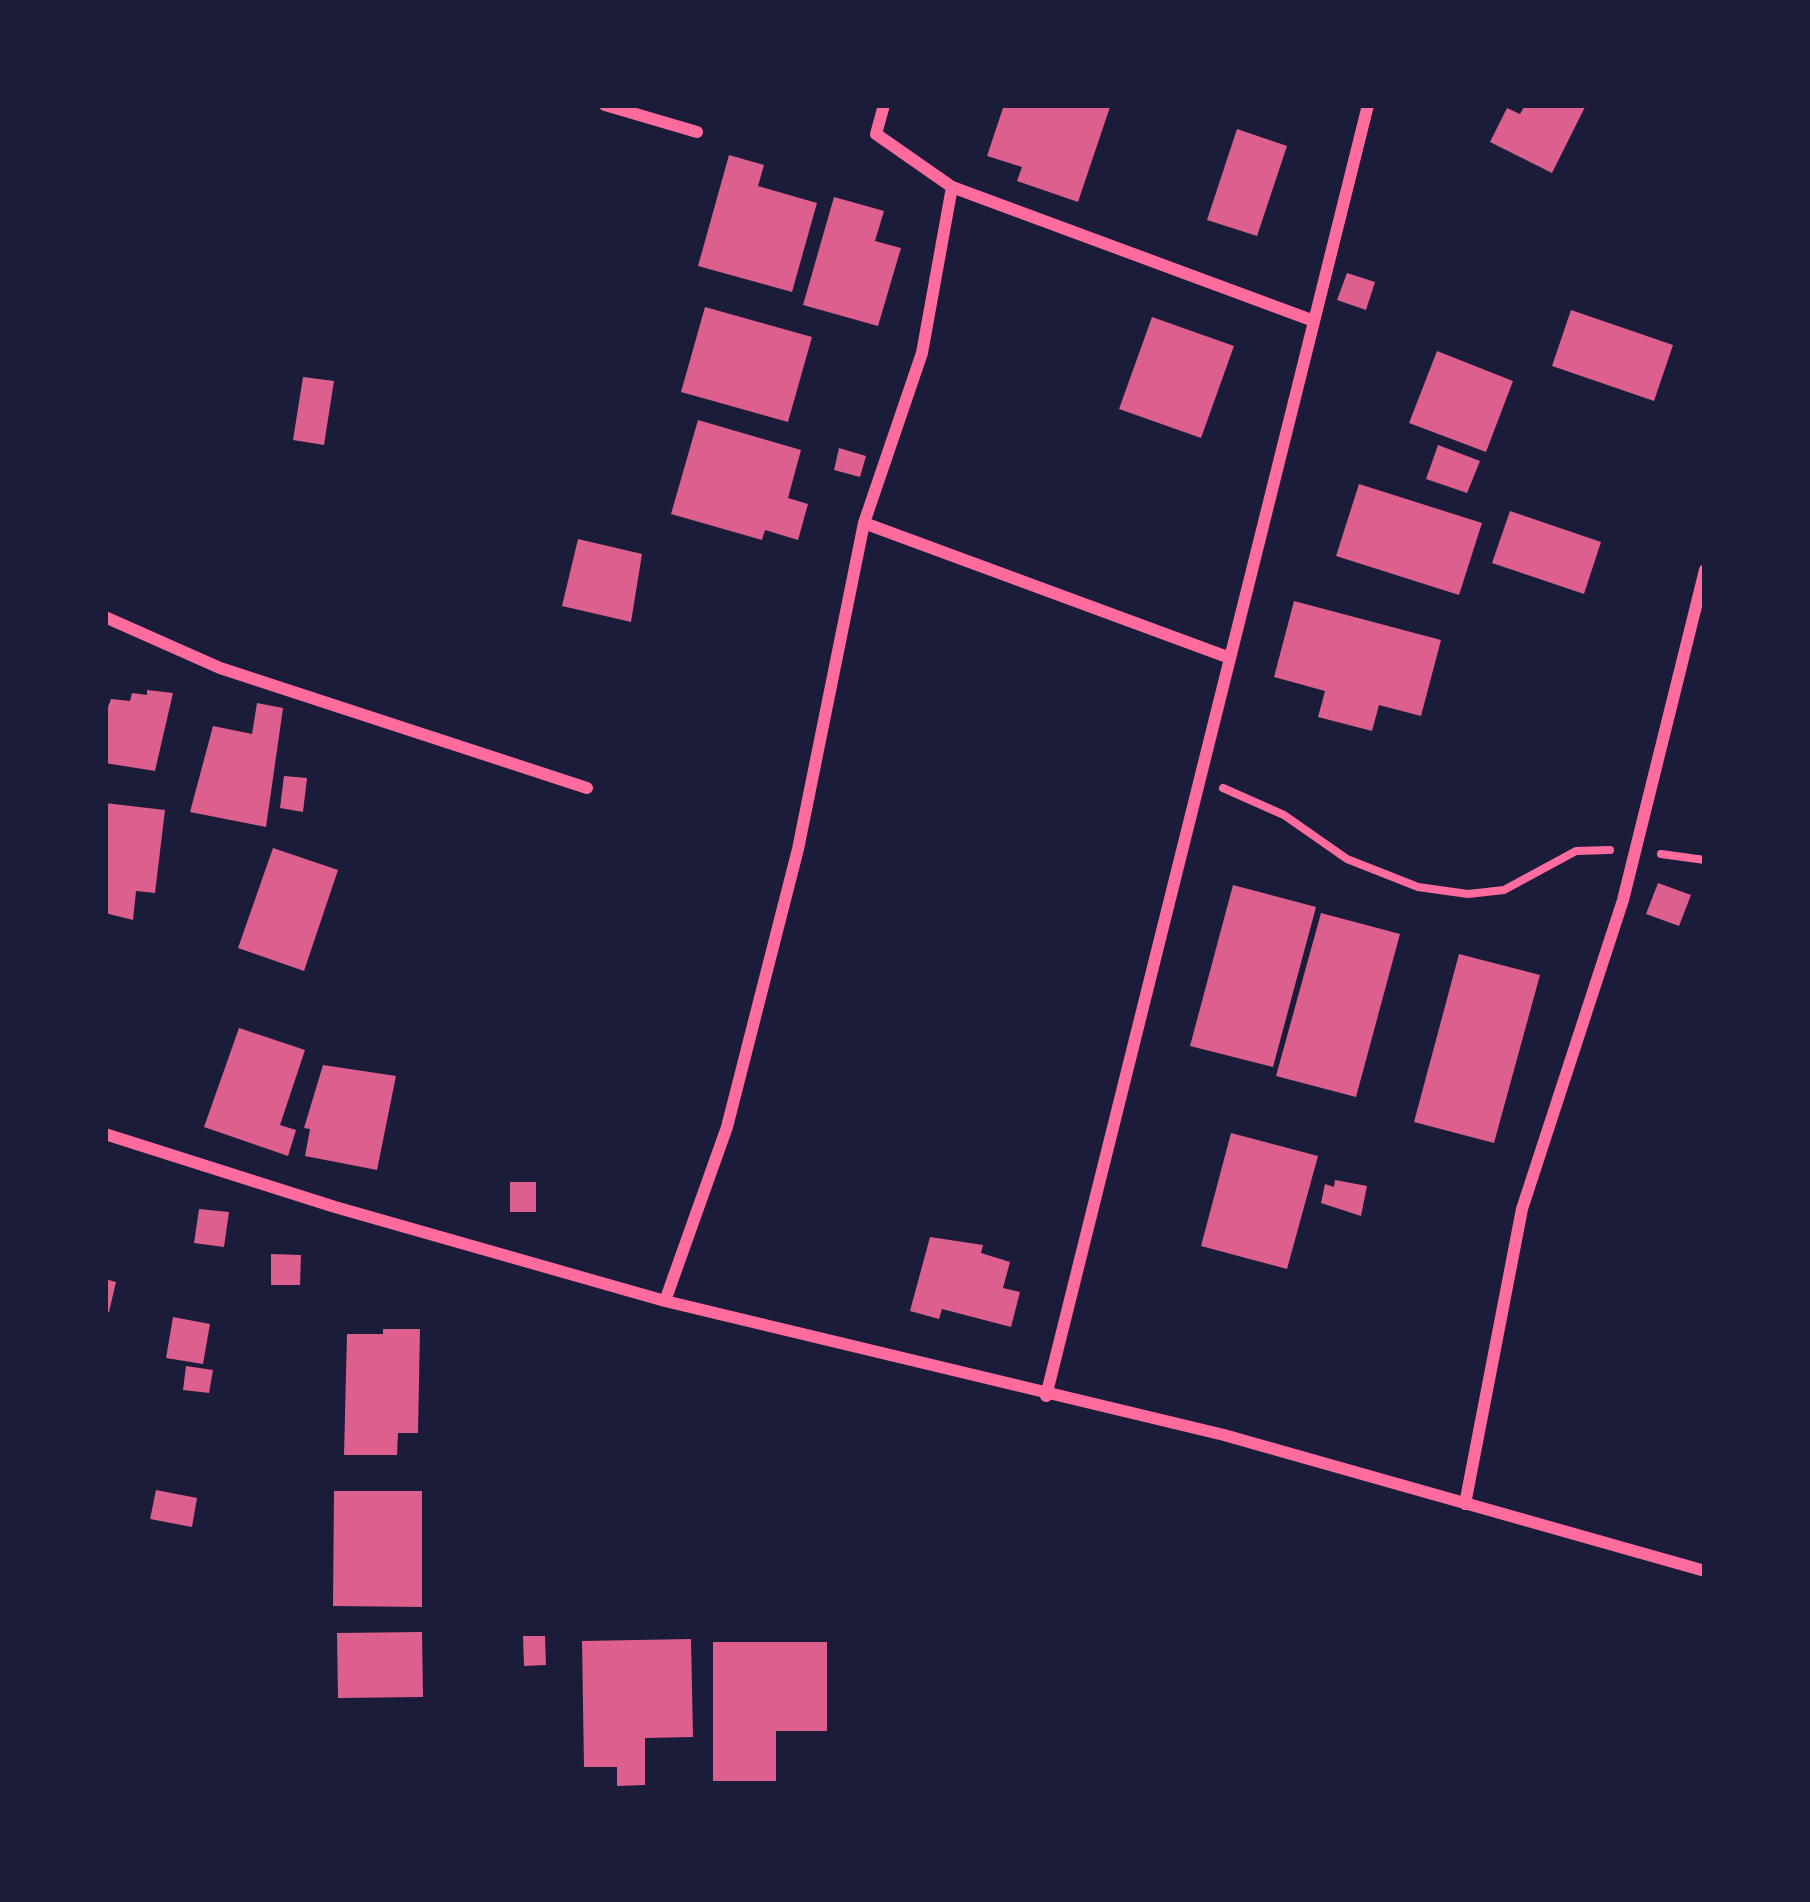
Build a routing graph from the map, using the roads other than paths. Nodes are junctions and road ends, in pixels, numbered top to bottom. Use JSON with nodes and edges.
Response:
{"nodes":[{"id":1,"x":605,"y":105,"type":"edge"},
{"id":2,"x":884,"y":105,"type":"edge"},
{"id":3,"x":1368,"y":105,"type":"edge"},
{"id":4,"x":697,"y":132,"type":"dead end"},
{"id":5,"x":952,"y":187,"type":"junction"},
{"id":6,"x":1314,"y":321,"type":"junction"},
{"id":7,"x":864,"y":524,"type":"junction"},
{"id":8,"x":1705,"y":570,"type":"edge"},
{"id":9,"x":105,"y":617,"type":"edge"},
{"id":10,"x":1230,"y":658,"type":"junction"},
{"id":11,"x":586,"y":788,"type":"dead end"},
{"id":12,"x":105,"y":1134,"type":"edge"},
{"id":13,"x":665,"y":1301,"type":"junction"},
{"id":14,"x":1046,"y":1396,"type":"junction"},
{"id":15,"x":1465,"y":1504,"type":"junction"},
{"id":16,"x":1705,"y":1571,"type":"edge"}],
"edges":[{"from":1,"to":4,"type":"street"},
{"from":2,"to":5,"type":"street"},
{"from":3,"to":6,"type":"street"},
{"from":5,"to":6,"type":"street"},
{"from":5,"to":7,"type":"street"},
{"from":6,"to":10,"type":"street"},
{"from":7,"to":10,"type":"street"},
{"from":7,"to":13,"type":"street"},
{"from":8,"to":15,"type":"street"},
{"from":9,"to":11,"type":"street"},
{"from":10,"to":14,"type":"street"},
{"from":12,"to":13,"type":"street"},
{"from":13,"to":14,"type":"street"},
{"from":14,"to":15,"type":"street"},
{"from":15,"to":16,"type":"street"}]}
